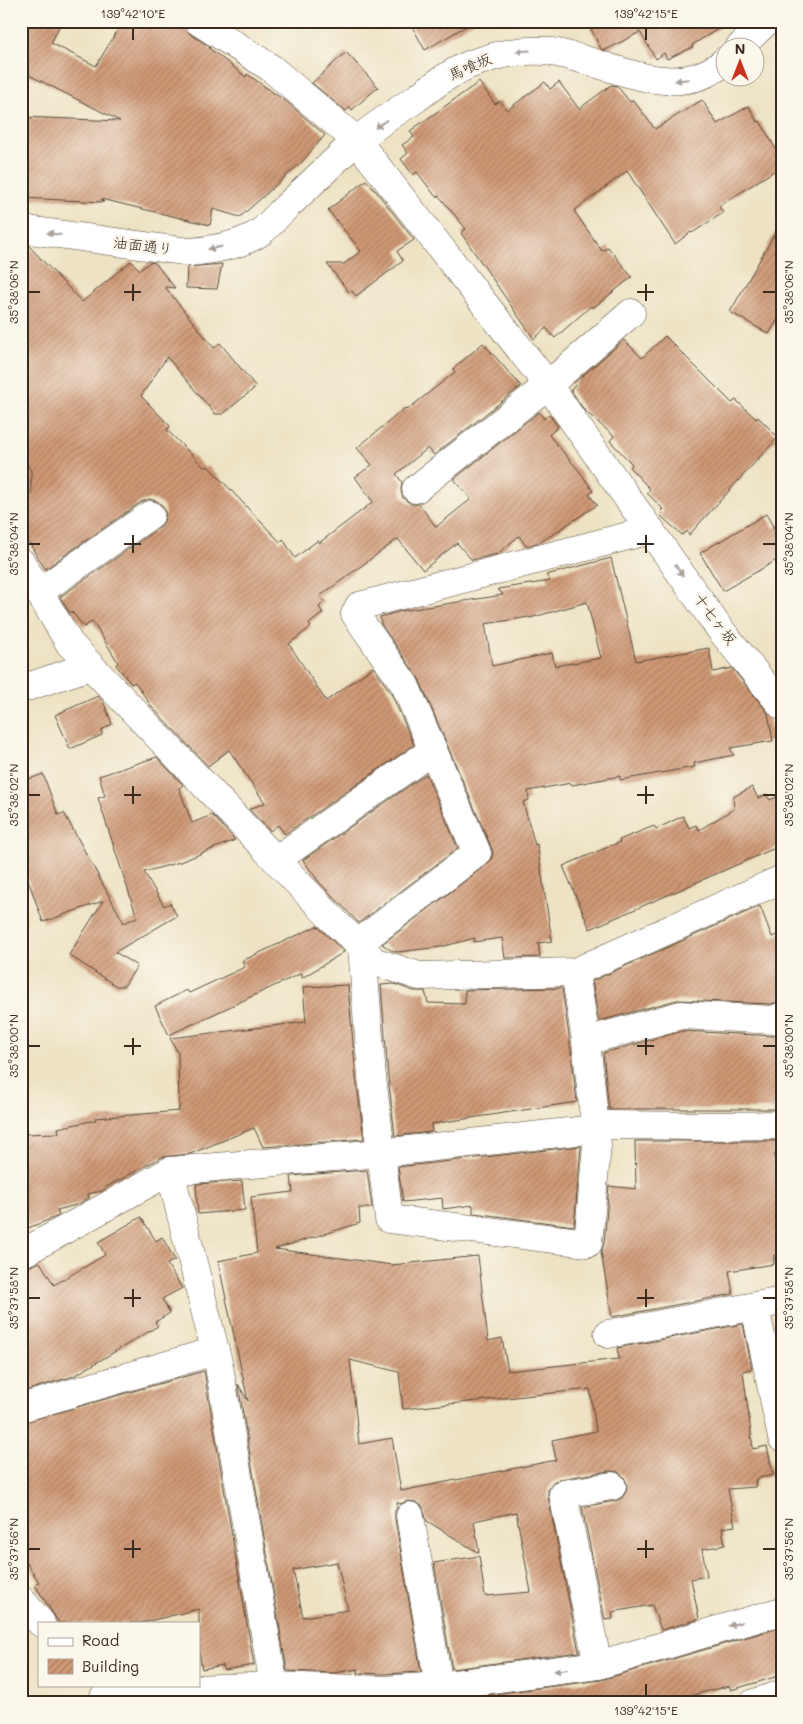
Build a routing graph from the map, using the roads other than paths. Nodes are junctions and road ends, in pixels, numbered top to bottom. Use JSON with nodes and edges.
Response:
{"nodes":[{"id":1,"x":198,"y":21,"type":"edge"},
{"id":2,"x":767,"y":21,"type":"edge"},
{"id":3,"x":749,"y":38,"type":"edge"},
{"id":4,"x":716,"y":67,"type":"edge"},
{"id":5,"x":357,"y":141,"type":"junction"},
{"id":6,"x":21,"y":229,"type":"edge"},
{"id":7,"x":261,"y":231,"type":"joint"},
{"id":8,"x":631,"y":313,"type":"dead end"},
{"id":9,"x":548,"y":385,"type":"junction"},
{"id":10,"x":416,"y":489,"type":"dead end"},
{"id":11,"x":150,"y":515,"type":"dead end"},
{"id":12,"x":651,"y":530,"type":"junction"},
{"id":13,"x":21,"y":562,"type":"edge"},
{"id":14,"x":39,"y":592,"type":"junction"},
{"id":15,"x":90,"y":666,"type":"junction"},
{"id":16,"x":21,"y":689,"type":"edge"},
{"id":17,"x":782,"y":706,"type":"edge"},
{"id":18,"x":433,"y":750,"type":"junction"},
{"id":19,"x":276,"y":860,"type":"junction"},
{"id":20,"x":782,"y":879,"type":"edge"},
{"id":21,"x":362,"y":947,"type":"junction"},
{"id":22,"x":575,"y":972,"type":"junction"},
{"id":23,"x":782,"y":1016,"type":"edge"},
{"id":24,"x":586,"y":1041,"type":"junction"},
{"id":25,"x":782,"y":1125,"type":"edge"},
{"id":26,"x":595,"y":1129,"type":"junction"},
{"id":27,"x":381,"y":1153,"type":"junction"},
{"id":28,"x":170,"y":1172,"type":"junction"},
{"id":29,"x":21,"y":1254,"type":"edge"},
{"id":30,"x":782,"y":1301,"type":"edge"},
{"id":31,"x":756,"y":1307,"type":"junction"},
{"id":32,"x":608,"y":1334,"type":"dead end"},
{"id":33,"x":215,"y":1351,"type":"junction"},
{"id":34,"x":21,"y":1408,"type":"edge"},
{"id":35,"x":780,"y":1423,"type":"edge"},
{"id":36,"x":612,"y":1486,"type":"dead end"},
{"id":37,"x":410,"y":1516,"type":"dead end"},
{"id":38,"x":21,"y":1600,"type":"edge"},
{"id":39,"x":782,"y":1611,"type":"edge"},
{"id":40,"x":39,"y":1622,"type":"edge"},
{"id":41,"x":598,"y":1665,"type":"junction"},
{"id":42,"x":274,"y":1686,"type":"junction"},
{"id":43,"x":439,"y":1686,"type":"junction"},
{"id":44,"x":782,"y":1694,"type":"edge"},
{"id":45,"x":101,"y":1695,"type":"edge"},
{"id":46,"x":754,"y":1703,"type":"edge"}],
"edges":[{"from":1,"to":5,"type":"street","name":"十七ヶ坂"},
{"from":2,"to":3,"type":"street"},
{"from":4,"to":5,"type":"street","name":"馬喰坂","one_way":true},
{"from":5,"to":7,"type":"street","name":"馬喰坂"},
{"from":5,"to":9,"type":"street","name":"十七ヶ坂"},
{"from":7,"to":6,"type":"street","name":"油面通り","one_way":true},
{"from":8,"to":9,"type":"street"},
{"from":9,"to":10,"type":"street"},
{"from":9,"to":12,"type":"street","name":"十七ヶ坂"},
{"from":11,"to":14,"type":"street"},
{"from":12,"to":17,"type":"street","name":"十七ヶ坂","one_way":true},
{"from":12,"to":18,"type":"street"},
{"from":13,"to":14,"type":"street"},
{"from":14,"to":15,"type":"street"},
{"from":15,"to":16,"type":"street"},
{"from":15,"to":19,"type":"street"},
{"from":18,"to":19,"type":"street"},
{"from":18,"to":21,"type":"street"},
{"from":19,"to":21,"type":"street"},
{"from":20,"to":22,"type":"street"},
{"from":21,"to":22,"type":"street"},
{"from":21,"to":27,"type":"street"},
{"from":22,"to":24,"type":"street"},
{"from":23,"to":24,"type":"street"},
{"from":24,"to":26,"type":"street"},
{"from":25,"to":26,"type":"street"},
{"from":26,"to":27,"type":"street"},
{"from":26,"to":27,"type":"street"},
{"from":27,"to":28,"type":"street"},
{"from":28,"to":29,"type":"street"},
{"from":28,"to":33,"type":"street"},
{"from":30,"to":31,"type":"street"},
{"from":31,"to":32,"type":"street"},
{"from":31,"to":35,"type":"street"},
{"from":33,"to":34,"type":"street"},
{"from":33,"to":42,"type":"street"},
{"from":36,"to":41,"type":"street"},
{"from":37,"to":43,"type":"street"},
{"from":38,"to":40,"type":"street"},
{"from":39,"to":41,"type":"street","one_way":true},
{"from":41,"to":43,"type":"street","one_way":true},
{"from":42,"to":43,"type":"street"},
{"from":42,"to":45,"type":"street"},
{"from":44,"to":46,"type":"street"}]}
